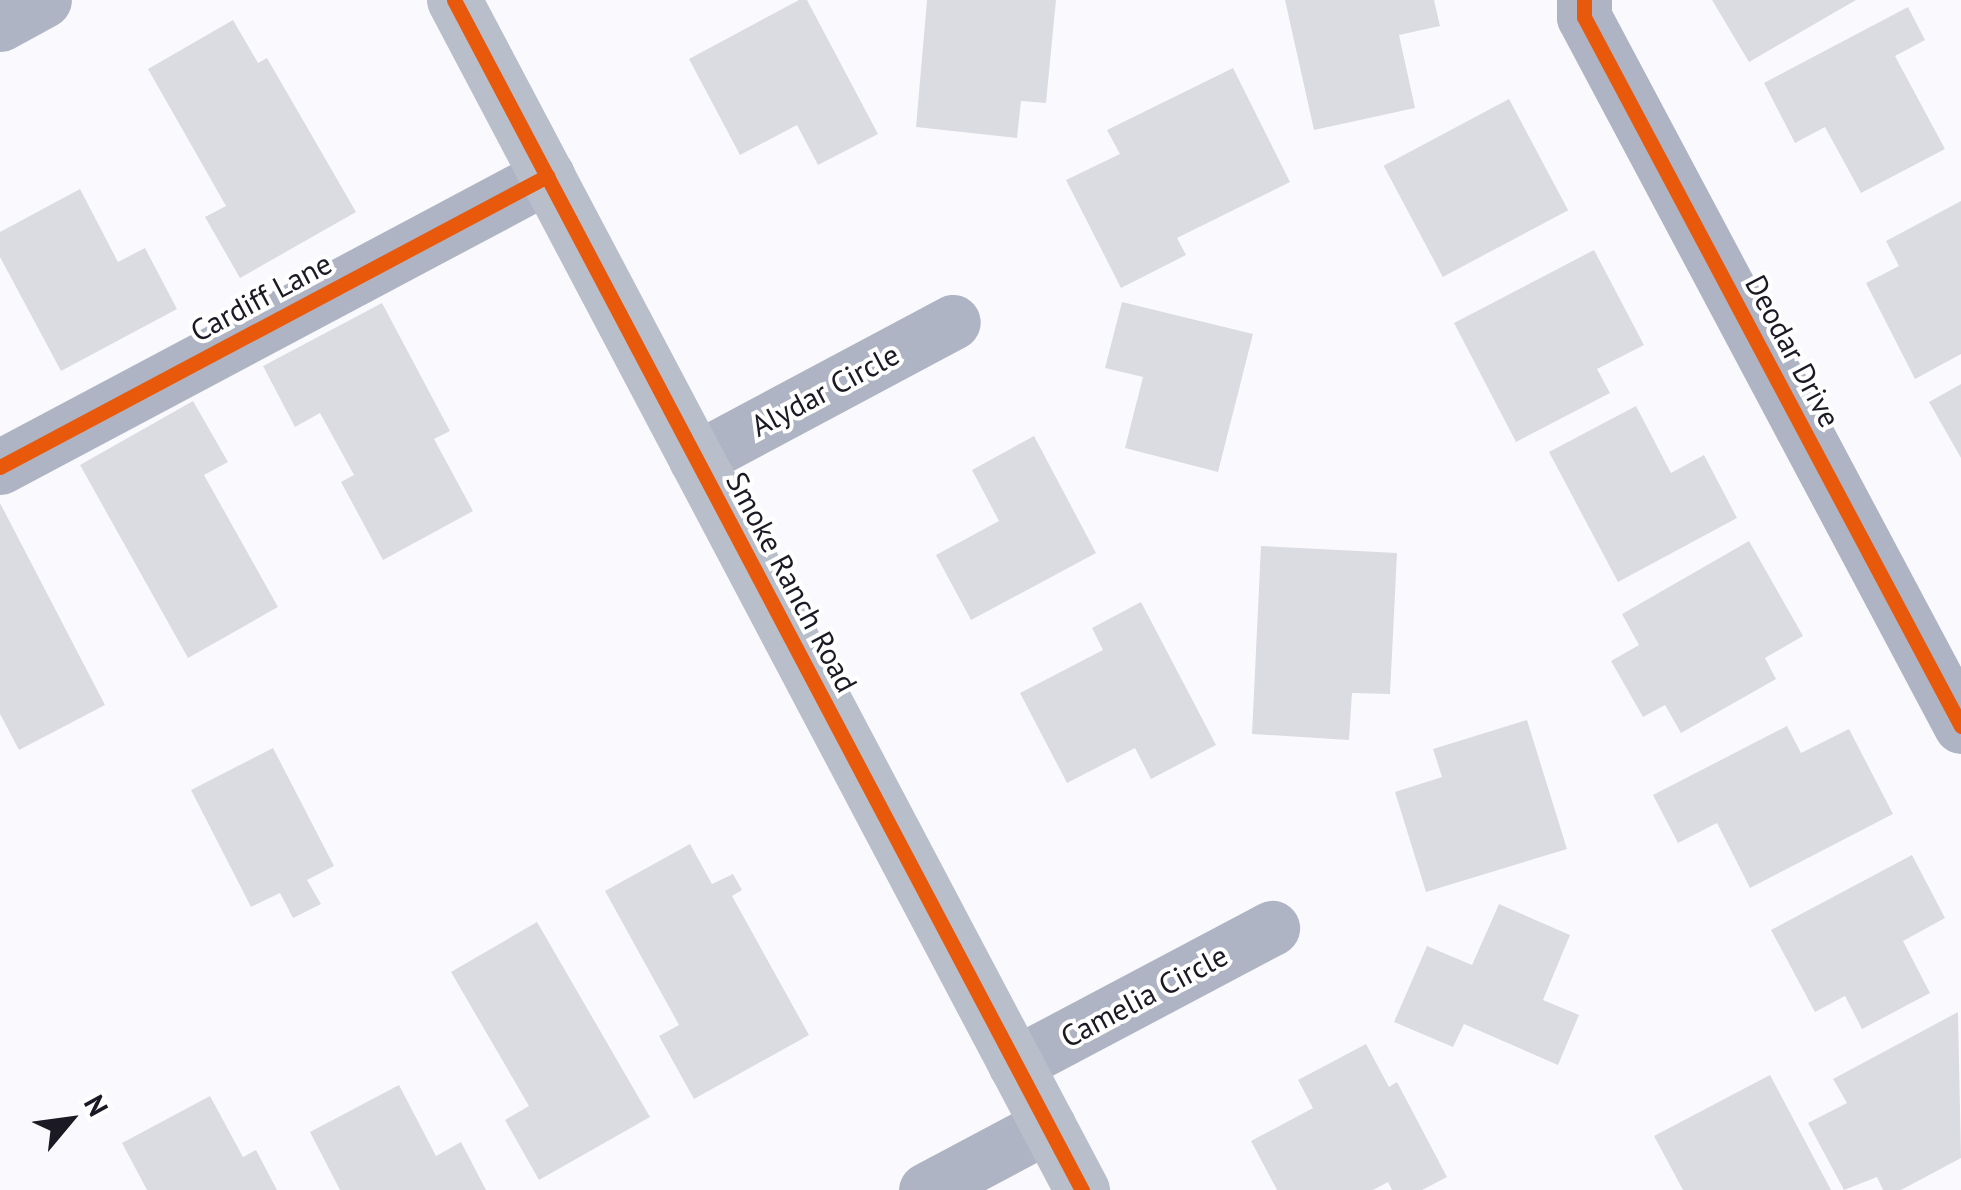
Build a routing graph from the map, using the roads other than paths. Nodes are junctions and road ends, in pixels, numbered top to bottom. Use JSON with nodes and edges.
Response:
{"nodes":[{"id":1,"x":454,"y":0,"type":"edge"},
{"id":2,"x":1584,"y":0,"type":"edge"},
{"id":3,"x":547,"y":176,"type":"junction"},
{"id":4,"x":953,"y":322,"type":"dead end"},
{"id":5,"x":696,"y":458,"type":"junction"},
{"id":6,"x":0,"y":467,"type":"edge"},
{"id":7,"x":1961,"y":726,"type":"edge"},
{"id":8,"x":1272,"y":928,"type":"dead end"},
{"id":9,"x":1015,"y":1064,"type":"junction"},
{"id":10,"x":1048,"y":1125,"type":"junction"},
{"id":11,"x":926,"y":1190,"type":"edge"},
{"id":12,"x":1082,"y":1190,"type":"edge"}],
"edges":[{"from":1,"to":3,"type":"main road","name":"Smoke Ranch Road"},
{"from":2,"to":7,"type":"street","name":"Deodar Drive"},
{"from":3,"to":5,"type":"main road","name":"Smoke Ranch Road"},
{"from":3,"to":6,"type":"street","name":"Cardiff Lane"},
{"from":4,"to":5,"type":"street","name":"Alydar Circle"},
{"from":5,"to":9,"type":"main road","name":"Smoke Ranch Road"},
{"from":8,"to":9,"type":"street","name":"Camelia Circle"},
{"from":9,"to":10,"type":"main road","name":"Smoke Ranch Road"},
{"from":10,"to":11,"type":"street"},
{"from":10,"to":12,"type":"main road","name":"Smoke Ranch Road"}]}
